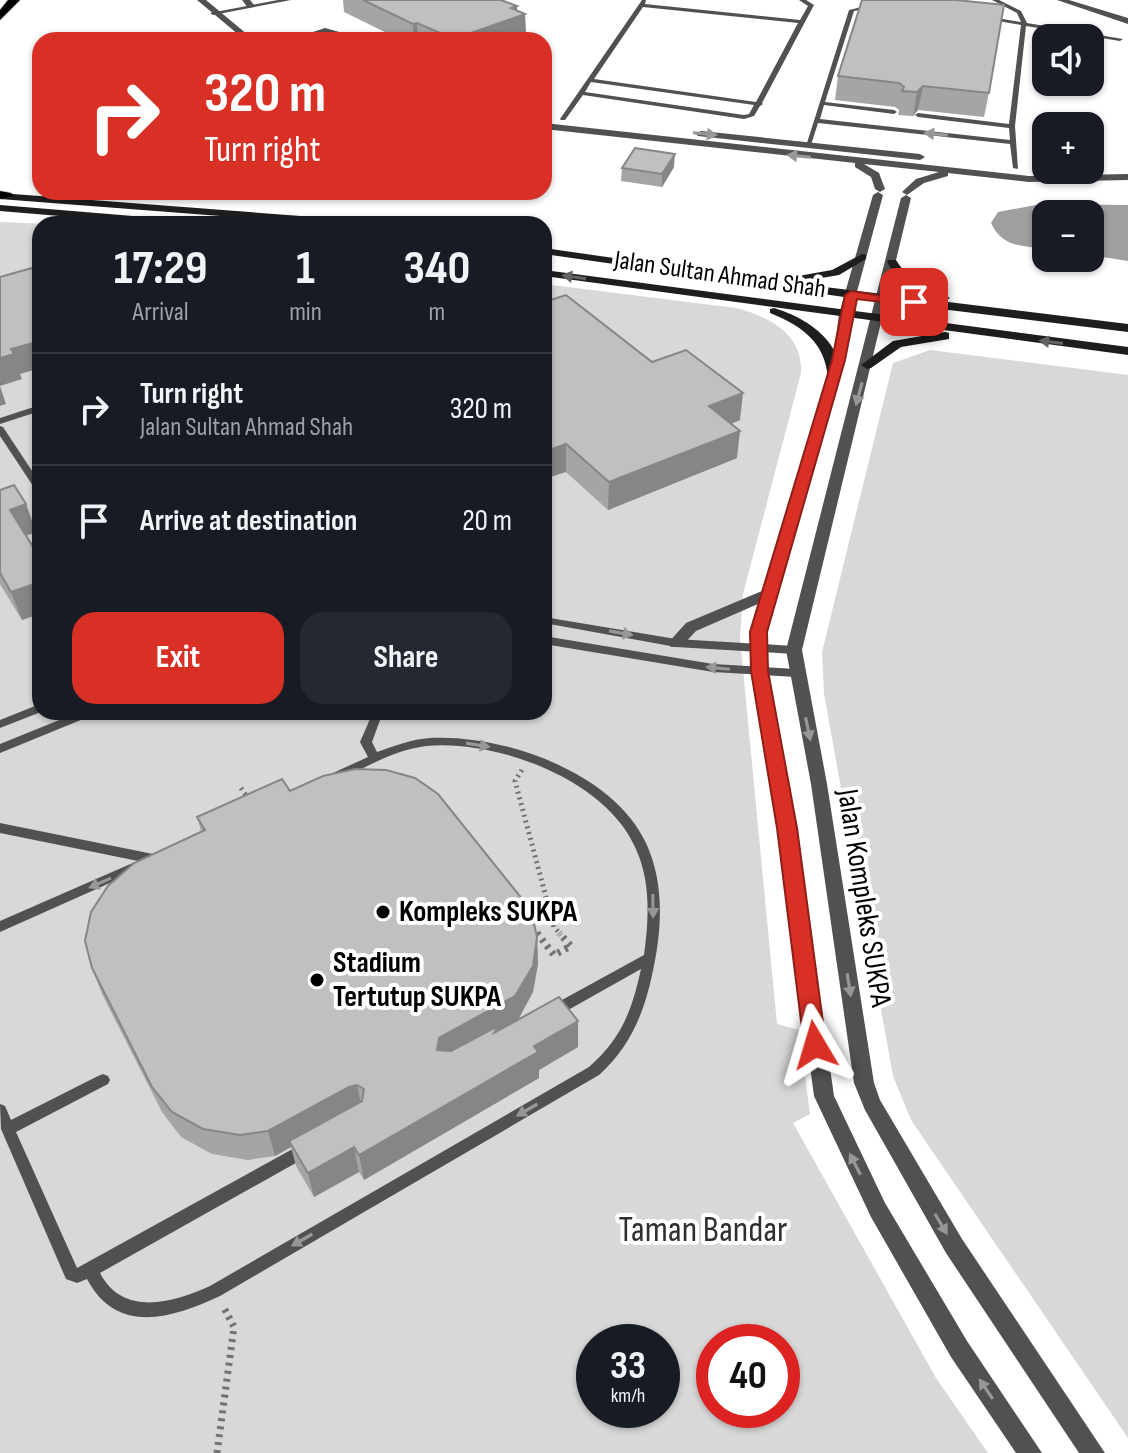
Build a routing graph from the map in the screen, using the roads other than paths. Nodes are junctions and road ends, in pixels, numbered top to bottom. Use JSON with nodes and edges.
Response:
{"nodes":[{"id":1,"x":14,"y":0,"type":"edge"},
{"id":2,"x":201,"y":0,"type":"edge"},
{"id":3,"x":288,"y":0,"type":"edge"},
{"id":4,"x":802,"y":0,"type":"edge"},
{"id":5,"x":995,"y":0,"type":"edge"},
{"id":6,"x":1061,"y":0,"type":"edge"},
{"id":7,"x":1082,"y":0,"type":"edge"},
{"id":8,"x":249,"y":3,"type":"edge"},
{"id":9,"x":643,"y":3,"type":"edge"},
{"id":10,"x":882,"y":7,"type":"edge"},
{"id":11,"x":213,"y":13,"type":"junction"},
{"id":12,"x":1128,"y":15,"type":"edge"},
{"id":13,"x":0,"y":17,"type":"edge"},
{"id":14,"x":980,"y":17,"type":"edge"},
{"id":15,"x":1128,"y":21,"type":"edge"},
{"id":16,"x":802,"y":22,"type":"junction"},
{"id":17,"x":1024,"y":22,"type":"junction"},
{"id":18,"x":239,"y":32,"type":"edge"},
{"id":19,"x":1120,"y":39,"type":"dead end"},
{"id":20,"x":590,"y":80,"type":"junction"},
{"id":21,"x":581,"y":93,"type":"junction"},
{"id":22,"x":822,"y":103,"type":"junction"},
{"id":23,"x":760,"y":104,"type":"junction"},
{"id":24,"x":894,"y":112,"type":"dead end"},
{"id":25,"x":918,"y":115,"type":"edge"},
{"id":26,"x":552,"y":117,"type":"edge"},
{"id":27,"x":563,"y":119,"type":"junction"},
{"id":28,"x":816,"y":121,"type":"junction"},
{"id":29,"x":1012,"y":126,"type":"junction"},
{"id":30,"x":552,"y":127,"type":"edge"},
{"id":31,"x":810,"y":141,"type":"junction"},
{"id":32,"x":1014,"y":142,"type":"junction"},
{"id":33,"x":849,"y":161,"type":"junction"},
{"id":34,"x":1128,"y":165,"type":"edge"},
{"id":35,"x":1016,"y":168,"type":"junction"},
{"id":36,"x":1104,"y":168,"type":"edge"},
{"id":37,"x":1032,"y":169,"type":"edge"},
{"id":38,"x":957,"y":172,"type":"junction"},
{"id":39,"x":1128,"y":177,"type":"edge"},
{"id":40,"x":2,"y":199,"type":"edge"},
{"id":41,"x":132,"y":216,"type":"edge"},
{"id":42,"x":250,"y":216,"type":"edge"},
{"id":43,"x":552,"y":252,"type":"edge"},
{"id":44,"x":862,"y":257,"type":"junction"},
{"id":45,"x":892,"y":262,"type":"junction"},
{"id":46,"x":552,"y":274,"type":"edge"},
{"id":47,"x":741,"y":280,"type":"junction"},
{"id":48,"x":851,"y":295,"type":"junction"},
{"id":49,"x":727,"y":299,"type":"junction"},
{"id":50,"x":883,"y":299,"type":"junction"},
{"id":51,"x":1008,"y":313,"type":"junction"},
{"id":52,"x":845,"y":314,"type":"junction"},
{"id":53,"x":878,"y":319,"type":"junction"},
{"id":54,"x":1128,"y":328,"type":"edge"},
{"id":55,"x":1014,"y":338,"type":"junction"},
{"id":56,"x":1128,"y":351,"type":"edge"},
{"id":57,"x":867,"y":365,"type":"junction"},
{"id":58,"x":834,"y":378,"type":"junction"},
{"id":59,"x":32,"y":411,"type":"edge"},
{"id":60,"x":0,"y":421,"type":"edge"},
{"id":61,"x":0,"y":429,"type":"edge"},
{"id":62,"x":32,"y":478,"type":"edge"},
{"id":63,"x":769,"y":594,"type":"junction"},
{"id":64,"x":552,"y":621,"type":"edge"},
{"id":65,"x":552,"y":641,"type":"edge"},
{"id":66,"x":676,"y":643,"type":"junction"},
{"id":67,"x":758,"y":650,"type":"junction"},
{"id":68,"x":794,"y":650,"type":"junction"},
{"id":69,"x":760,"y":671,"type":"junction"},
{"id":70,"x":796,"y":673,"type":"junction"},
{"id":71,"x":32,"y":711,"type":"edge"},
{"id":72,"x":70,"y":720,"type":"edge"},
{"id":73,"x":375,"y":720,"type":"edge"},
{"id":74,"x":0,"y":724,"type":"edge"},
{"id":75,"x":0,"y":749,"type":"edge"},
{"id":76,"x":375,"y":759,"type":"junction"},
{"id":77,"x":323,"y":782,"type":"edge"},
{"id":78,"x":0,"y":828,"type":"edge"},
{"id":79,"x":167,"y":852,"type":"edge"},
{"id":80,"x":153,"y":859,"type":"junction"},
{"id":81,"x":0,"y":927,"type":"edge"},
{"id":82,"x":649,"y":958,"type":"junction"},
{"id":83,"x":542,"y":1018,"type":"edge"},
{"id":84,"x":103,"y":1080,"type":"dead end"},
{"id":85,"x":0,"y":1110,"type":"edge"},
{"id":86,"x":8,"y":1129,"type":"junction"},
{"id":87,"x":324,"y":1139,"type":"edge"},
{"id":88,"x":90,"y":1270,"type":"junction"},
{"id":89,"x":1030,"y":1453,"type":"edge"},
{"id":90,"x":1093,"y":1453,"type":"edge"}],
"edges":[{"from":1,"to":13,"type":"highway"},
{"from":2,"to":11,"type":"street"},
{"from":3,"to":8,"type":"lane"},
{"from":4,"to":16,"type":"lane"},
{"from":5,"to":17,"type":"lane"},
{"from":6,"to":15,"type":"street"},
{"from":7,"to":12,"type":"street"},
{"from":8,"to":11,"type":"lane"},
{"from":9,"to":16,"type":"lane"},
{"from":9,"to":20,"type":"lane"},
{"from":10,"to":22,"type":"lane"},
{"from":11,"to":18,"type":"street"},
{"from":14,"to":17,"type":"lane"},
{"from":16,"to":23,"type":"lane"},
{"from":17,"to":19,"type":"lane"},
{"from":17,"to":29,"type":"lane"},
{"from":20,"to":21,"type":"lane"},
{"from":20,"to":23,"type":"lane"},
{"from":21,"to":23,"type":"lane"},
{"from":21,"to":27,"type":"lane"},
{"from":22,"to":24,"type":"lane"},
{"from":22,"to":28,"type":"lane"},
{"from":25,"to":29,"type":"lane"},
{"from":26,"to":27,"type":"street"},
{"from":27,"to":31,"type":"street","one_way":true},
{"from":28,"to":31,"type":"lane"},
{"from":32,"to":28,"type":"lane","one_way":true},
{"from":29,"to":32,"type":"lane"},
{"from":33,"to":30,"type":"street","one_way":true},
{"from":31,"to":35,"type":"street"},
{"from":32,"to":35,"type":"lane"},
{"from":33,"to":38,"type":"street"},
{"from":33,"to":44,"type":"street"},
{"from":34,"to":36,"type":"street"},
{"from":35,"to":37,"type":"street"},
{"from":38,"to":39,"type":"street"},
{"from":38,"to":45,"type":"street","name":"Jalan Kompleks SUKPA"},
{"from":40,"to":41,"type":"main road"},
{"from":40,"to":42,"type":"main road"},
{"from":43,"to":47,"type":"main road","name":"Jalan Sultan Ahmad Shah"},
{"from":44,"to":47,"type":"main road"},
{"from":44,"to":48,"type":"street"},
{"from":45,"to":50,"type":"street","name":"Jalan Kompleks SUKPA"},
{"from":45,"to":51,"type":"main road"},
{"from":49,"to":46,"type":"main road","name":"Jalan Sultan Ahmad Shah","one_way":true},
{"from":47,"to":48,"type":"main road","name":"Jalan Sultan Ahmad Shah"},
{"from":48,"to":50,"type":"main road","name":"Jalan Sultan Ahmad Shah"},
{"from":48,"to":52,"type":"street"},
{"from":49,"to":52,"type":"main road","name":"Jalan Sultan Ahmad Shah"},
{"from":49,"to":58,"type":"main road"},
{"from":50,"to":51,"type":"main road","name":"Jalan Sultan Ahmad Shah"},
{"from":50,"to":53,"type":"street","name":"Jalan Kompleks SUKPA"},
{"from":51,"to":54,"type":"main road","name":"Jalan Sultan Ahmad Shah"},
{"from":52,"to":53,"type":"main road","name":"Jalan Sultan Ahmad Shah"},
{"from":52,"to":58,"type":"street"},
{"from":53,"to":55,"type":"main road","name":"Jalan Sultan Ahmad Shah"},
{"from":53,"to":57,"type":"street","name":"Jalan Kompleks SUKPA"},
{"from":56,"to":55,"type":"main road","name":"Jalan Sultan Ahmad Shah","one_way":true},
{"from":55,"to":57,"type":"main road"},
{"from":57,"to":68,"type":"street","name":"Jalan Kompleks SUKPA","one_way":true},
{"from":58,"to":63,"type":"street"},
{"from":59,"to":60,"type":"lane"},
{"from":61,"to":62,"type":"lane"},
{"from":63,"to":66,"type":"street"},
{"from":63,"to":67,"type":"street"},
{"from":64,"to":66,"type":"lane","one_way":true},
{"from":69,"to":65,"type":"lane","one_way":true},
{"from":66,"to":67,"type":"lane"},
{"from":67,"to":68,"type":"lane"},
{"from":67,"to":69,"type":"street"},
{"from":68,"to":70,"type":"street","name":"Jalan Kompleks SUKPA"},
{"from":69,"to":70,"type":"lane"},
{"from":89,"to":69,"type":"street","one_way":true},
{"from":70,"to":90,"type":"street","name":"Jalan Kompleks SUKPA","one_way":true},
{"from":71,"to":74,"type":"lane"},
{"from":72,"to":75,"type":"lane"},
{"from":73,"to":76,"type":"lane"},
{"from":76,"to":77,"type":"lane"},
{"from":76,"to":82,"type":"lane","one_way":true},
{"from":78,"to":80,"type":"lane"},
{"from":79,"to":80,"type":"lane"},
{"from":80,"to":81,"type":"lane","one_way":true},
{"from":82,"to":83,"type":"lane"},
{"from":82,"to":88,"type":"lane","one_way":true},
{"from":84,"to":86,"type":"lane"},
{"from":85,"to":86,"type":"lane"},
{"from":86,"to":88,"type":"lane"},
{"from":87,"to":88,"type":"lane"}]}
